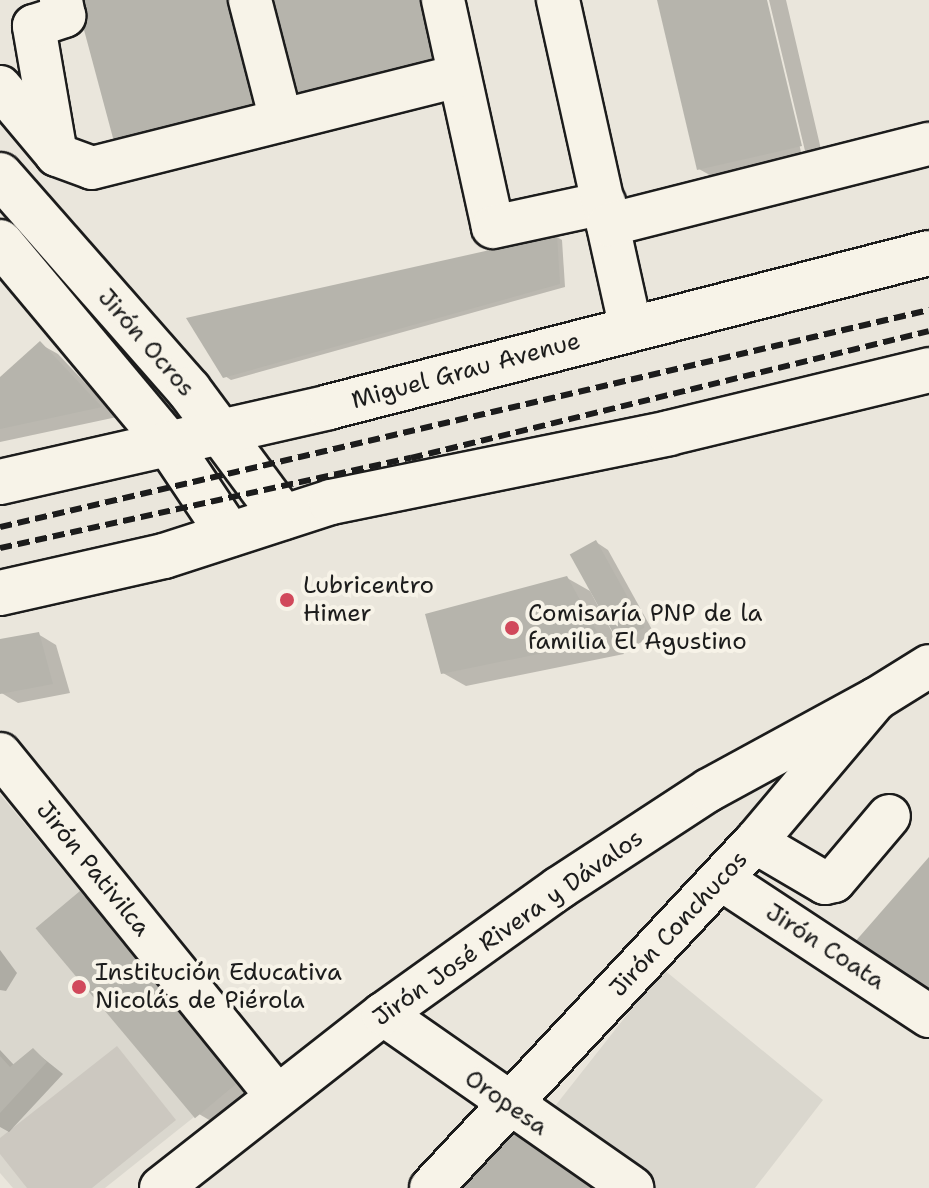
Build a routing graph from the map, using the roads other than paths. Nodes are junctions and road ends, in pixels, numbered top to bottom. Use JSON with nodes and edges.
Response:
{"nodes":[{"id":1,"x":61,"y":0,"type":"edge"},
{"id":2,"x":250,"y":0,"type":"edge"},
{"id":3,"x":443,"y":0,"type":"edge"},
{"id":4,"x":558,"y":0,"type":"edge"},
{"id":5,"x":459,"y":76,"type":"junction"},
{"id":6,"x":0,"y":87,"type":"edge"},
{"id":7,"x":281,"y":120,"type":"junction"},
{"id":8,"x":929,"y":144,"type":"edge"},
{"id":9,"x":57,"y":155,"type":"junction"},
{"id":10,"x":0,"y":175,"type":"edge"},
{"id":11,"x":606,"y":214,"type":"junction"},
{"id":12,"x":0,"y":242,"type":"edge"},
{"id":13,"x":929,"y":253,"type":"edge"},
{"id":14,"x":631,"y":328,"type":"junction"},
{"id":15,"x":929,"y":370,"type":"edge"},
{"id":16,"x":218,"y":432,"type":"junction"},
{"id":17,"x":168,"y":443,"type":"junction"},
{"id":18,"x":0,"y":482,"type":"edge"},
{"id":19,"x":283,"y":517,"type":"junction"},
{"id":20,"x":229,"y":534,"type":"junction"},
{"id":21,"x":0,"y":593,"type":"edge"},
{"id":22,"x":929,"y":666,"type":"edge"},
{"id":23,"x":876,"y":699,"type":"junction"},
{"id":24,"x":0,"y":754,"type":"edge"},
{"id":25,"x":889,"y":816,"type":"dead end"},
{"id":26,"x":755,"y":842,"type":"junction"},
{"id":27,"x":721,"y":879,"type":"junction"},
{"id":28,"x":383,"y":1014,"type":"junction"},
{"id":29,"x":929,"y":1016,"type":"edge"},
{"id":30,"x":277,"y":1096,"type":"junction"},
{"id":31,"x":509,"y":1107,"type":"junction"},
{"id":32,"x":161,"y":1188,"type":"edge"},
{"id":33,"x":431,"y":1188,"type":"edge"},
{"id":34,"x":632,"y":1188,"type":"edge"}],
"edges":[{"from":1,"to":9,"type":"street"},
{"from":2,"to":7,"type":"street"},
{"from":3,"to":5,"type":"street"},
{"from":4,"to":11,"type":"street"},
{"from":5,"to":7,"type":"street"},
{"from":5,"to":11,"type":"street"},
{"from":6,"to":9,"type":"street"},
{"from":7,"to":9,"type":"street"},
{"from":8,"to":11,"type":"street"},
{"from":10,"to":16,"type":"main road","name":"Jirón Ocros"},
{"from":11,"to":14,"type":"street"},
{"from":12,"to":17,"type":"main road","name":"Jirón Ocros"},
{"from":13,"to":14,"type":"main road","name":"Miguel Grau Avenue"},
{"from":14,"to":16,"type":"main road","name":"Miguel Grau Avenue"},
{"from":15,"to":19,"type":"main road"},
{"from":16,"to":17,"type":"main road","name":"Miguel Grau Avenue"},
{"from":16,"to":19,"type":"main road","name":"Jirón Ocros"},
{"from":17,"to":18,"type":"main road","name":"Miguel Grau Avenue"},
{"from":17,"to":20,"type":"main road","name":"Jirón Ocros"},
{"from":19,"to":20,"type":"main road"},
{"from":20,"to":21,"type":"main road"},
{"from":22,"to":23,"type":"street","name":"Jirón Conchucos"},
{"from":23,"to":26,"type":"street","name":"Jirón Conchucos"},
{"from":23,"to":28,"type":"street","name":"Jirón José Rivera y Dávalos"},
{"from":24,"to":30,"type":"street","name":"Jirón Pativilca"},
{"from":25,"to":26,"type":"street"},
{"from":26,"to":27,"type":"street","name":"Jirón Conchucos"},
{"from":27,"to":29,"type":"street","name":"Jirón Coata"},
{"from":27,"to":31,"type":"street","name":"Jirón Conchucos"},
{"from":28,"to":30,"type":"street","name":"Jirón José Rivera y Dávalos"},
{"from":28,"to":31,"type":"street","name":"Oropesa"},
{"from":30,"to":32,"type":"street","name":"Jirón José Rivera y Dávalos"},
{"from":31,"to":33,"type":"street","name":"Jirón Conchucos"},
{"from":31,"to":34,"type":"street","name":"Oropesa"}]}
